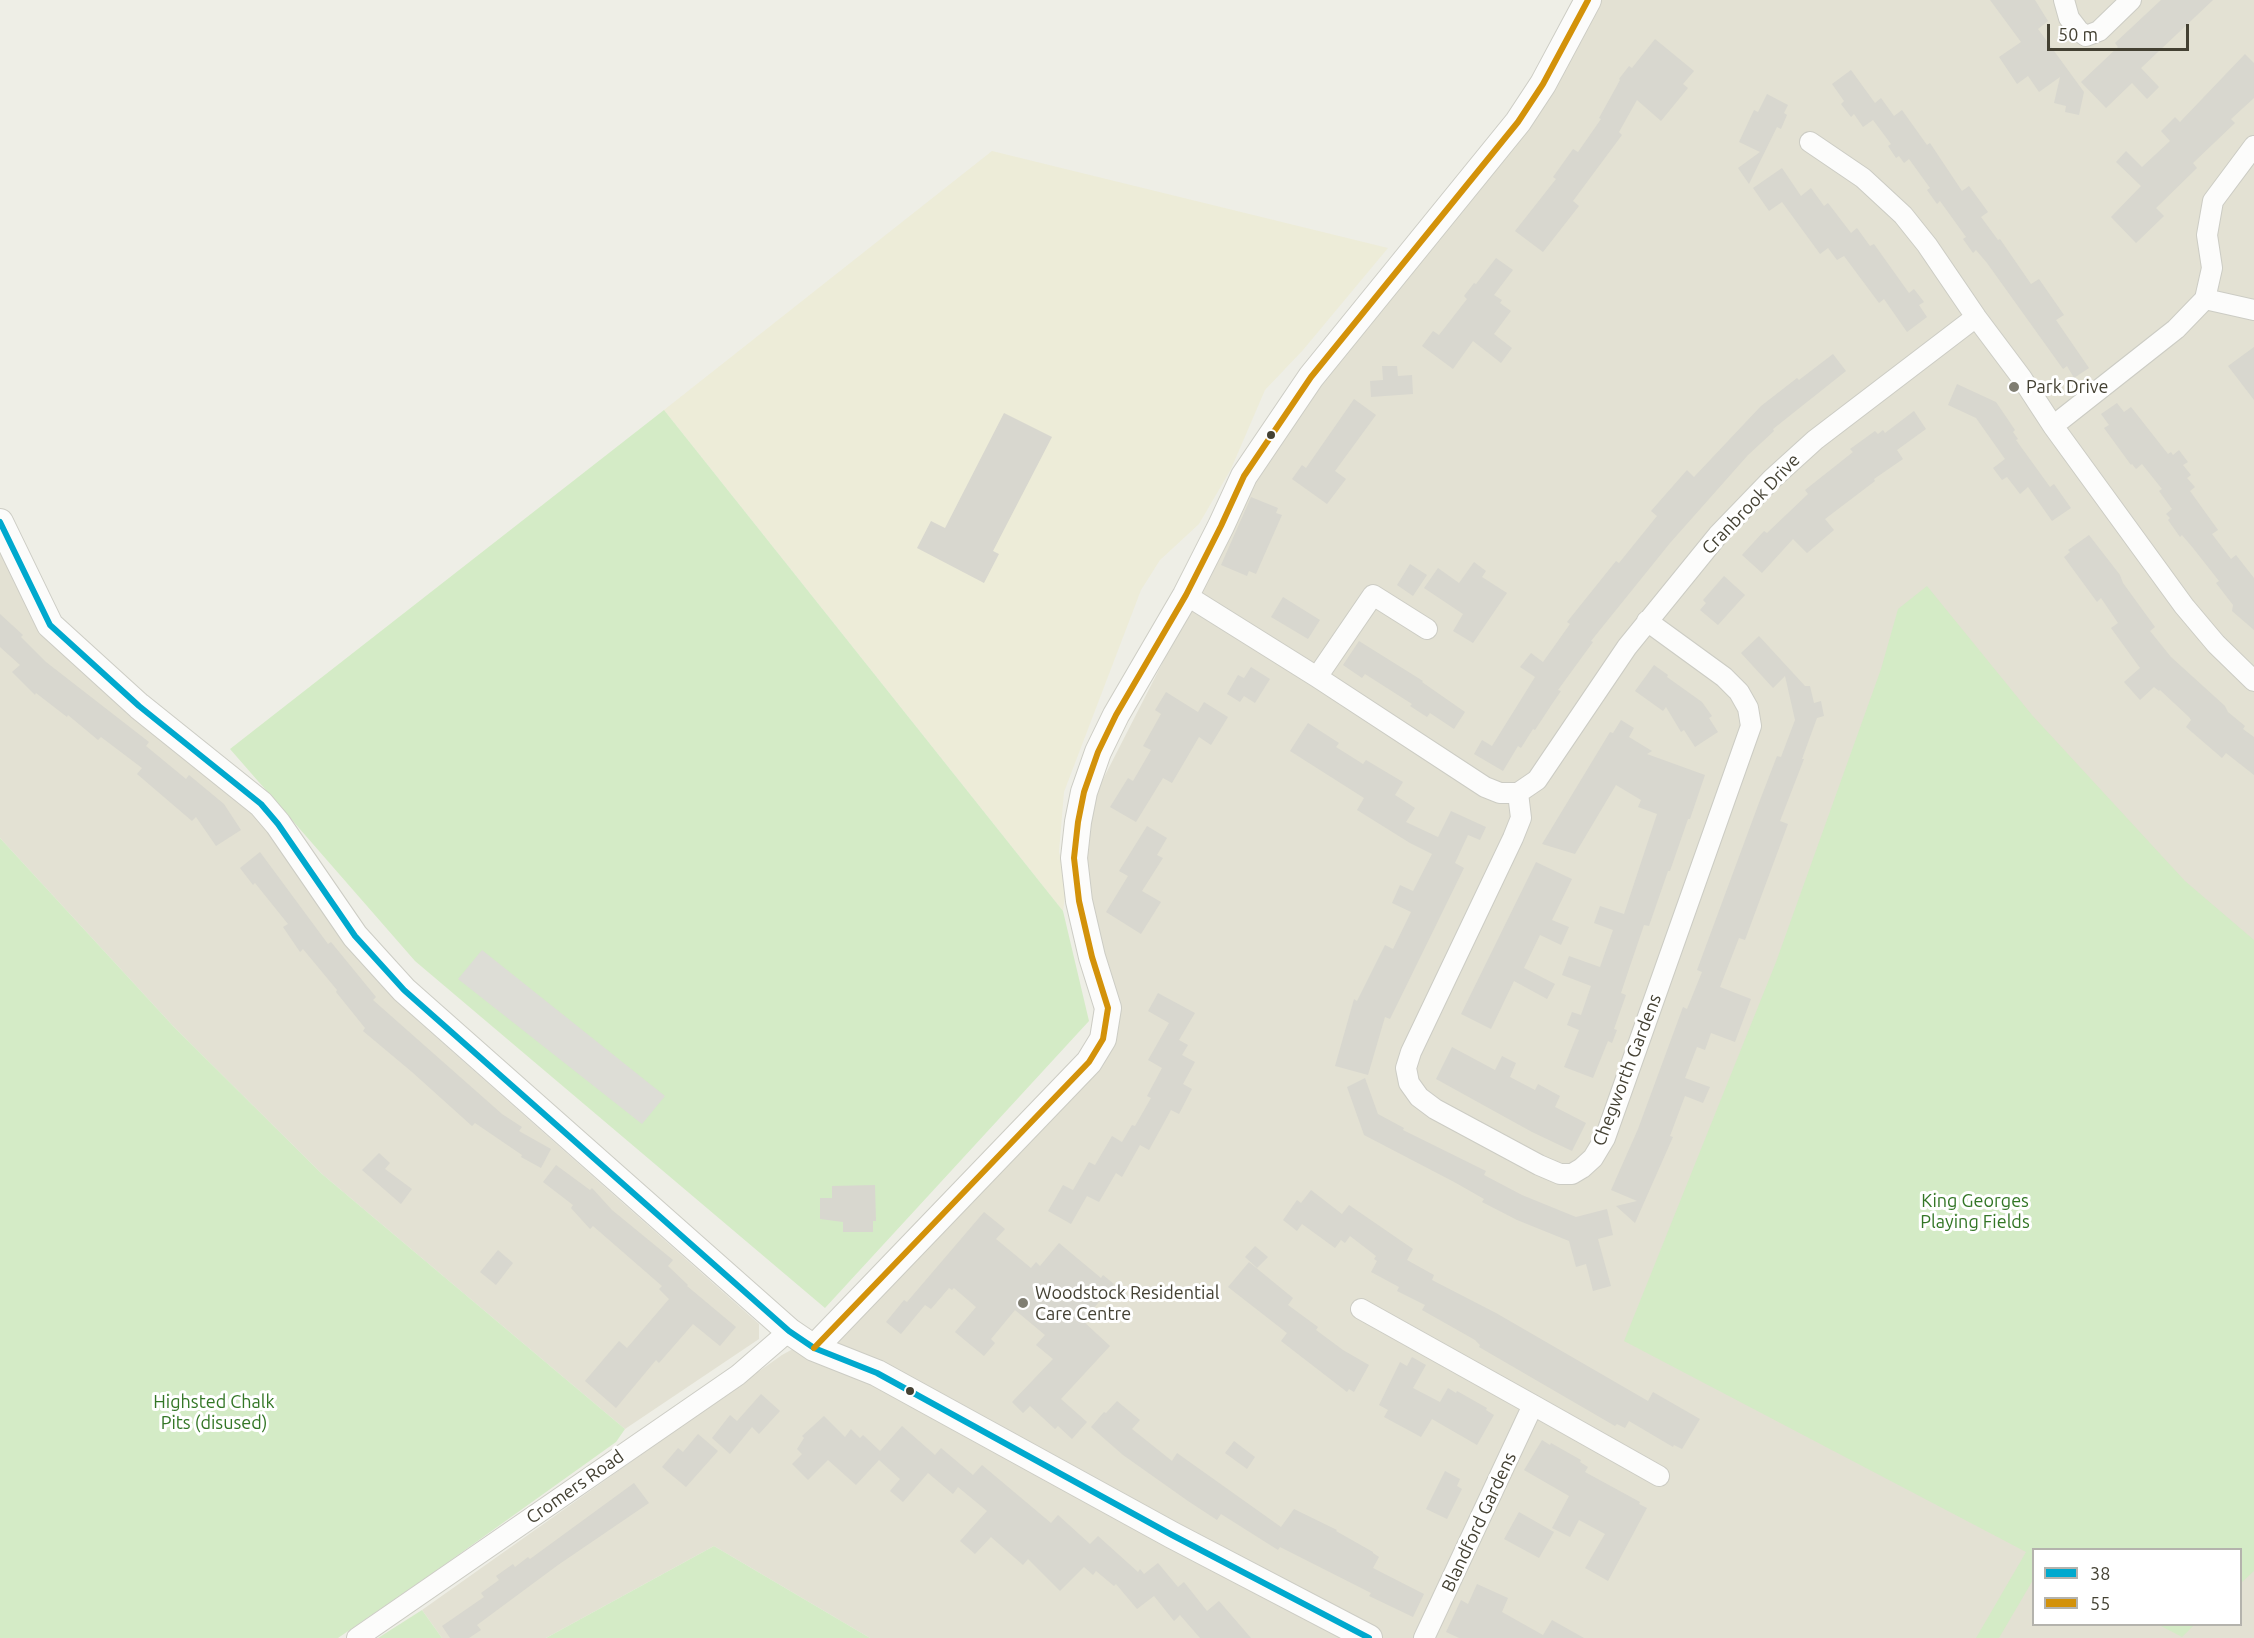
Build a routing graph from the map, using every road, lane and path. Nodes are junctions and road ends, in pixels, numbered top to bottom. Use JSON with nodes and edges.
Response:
{"nodes":[{"id":1,"x":1588,"y":0,"type":"edge"},
{"id":2,"x":2064,"y":0,"type":"edge"},
{"id":3,"x":2131,"y":0,"type":"edge"},
{"id":4,"x":1810,"y":142,"type":"dead end"},
{"id":5,"x":2254,"y":146,"type":"edge"},
{"id":6,"x":2205,"y":299,"type":"junction"},
{"id":7,"x":2254,"y":310,"type":"edge"},
{"id":8,"x":1976,"y":317,"type":"junction"},
{"id":9,"x":2054,"y":426,"type":"junction"},
{"id":10,"x":0,"y":522,"type":"edge"},
{"id":11,"x":1186,"y":595,"type":"junction"},
{"id":12,"x":1647,"y":621,"type":"junction"},
{"id":13,"x":1427,"y":629,"type":"dead end"},
{"id":14,"x":1317,"y":677,"type":"junction"},
{"id":15,"x":2254,"y":681,"type":"edge"},
{"id":16,"x":1518,"y":793,"type":"junction"},
{"id":17,"x":1362,"y":1309,"type":"dead end"},
{"id":18,"x":789,"y":1331,"type":"junction"},
{"id":19,"x":814,"y":1348,"type":"junction"},
{"id":20,"x":1533,"y":1405,"type":"junction"},
{"id":21,"x":1659,"y":1476,"type":"dead end"},
{"id":22,"x":357,"y":1638,"type":"edge"},
{"id":23,"x":1369,"y":1638,"type":"edge"},
{"id":24,"x":1424,"y":1638,"type":"edge"}],
"edges":[{"from":1,"to":11,"type":"street"},
{"from":2,"to":3,"type":"street"},
{"from":4,"to":8,"type":"street"},
{"from":5,"to":6,"type":"street"},
{"from":6,"to":7,"type":"street"},
{"from":6,"to":9,"type":"street"},
{"from":8,"to":9,"type":"street"},
{"from":8,"to":12,"type":"street","name":"Cranbrook Drive"},
{"from":9,"to":15,"type":"street"},
{"from":10,"to":18,"type":"street"},
{"from":11,"to":14,"type":"street"},
{"from":11,"to":19,"type":"street"},
{"from":12,"to":16,"type":"street","name":"Cranbrook Drive"},
{"from":12,"to":16,"type":"street","name":"Chegworth Gardens"},
{"from":13,"to":14,"type":"street"},
{"from":14,"to":16,"type":"street"},
{"from":17,"to":20,"type":"street"},
{"from":18,"to":19,"type":"street"},
{"from":18,"to":22,"type":"street","name":"Cromers Road"},
{"from":19,"to":23,"type":"street"},
{"from":20,"to":21,"type":"street"},
{"from":20,"to":24,"type":"street","name":"Blandford Gardens"}]}
